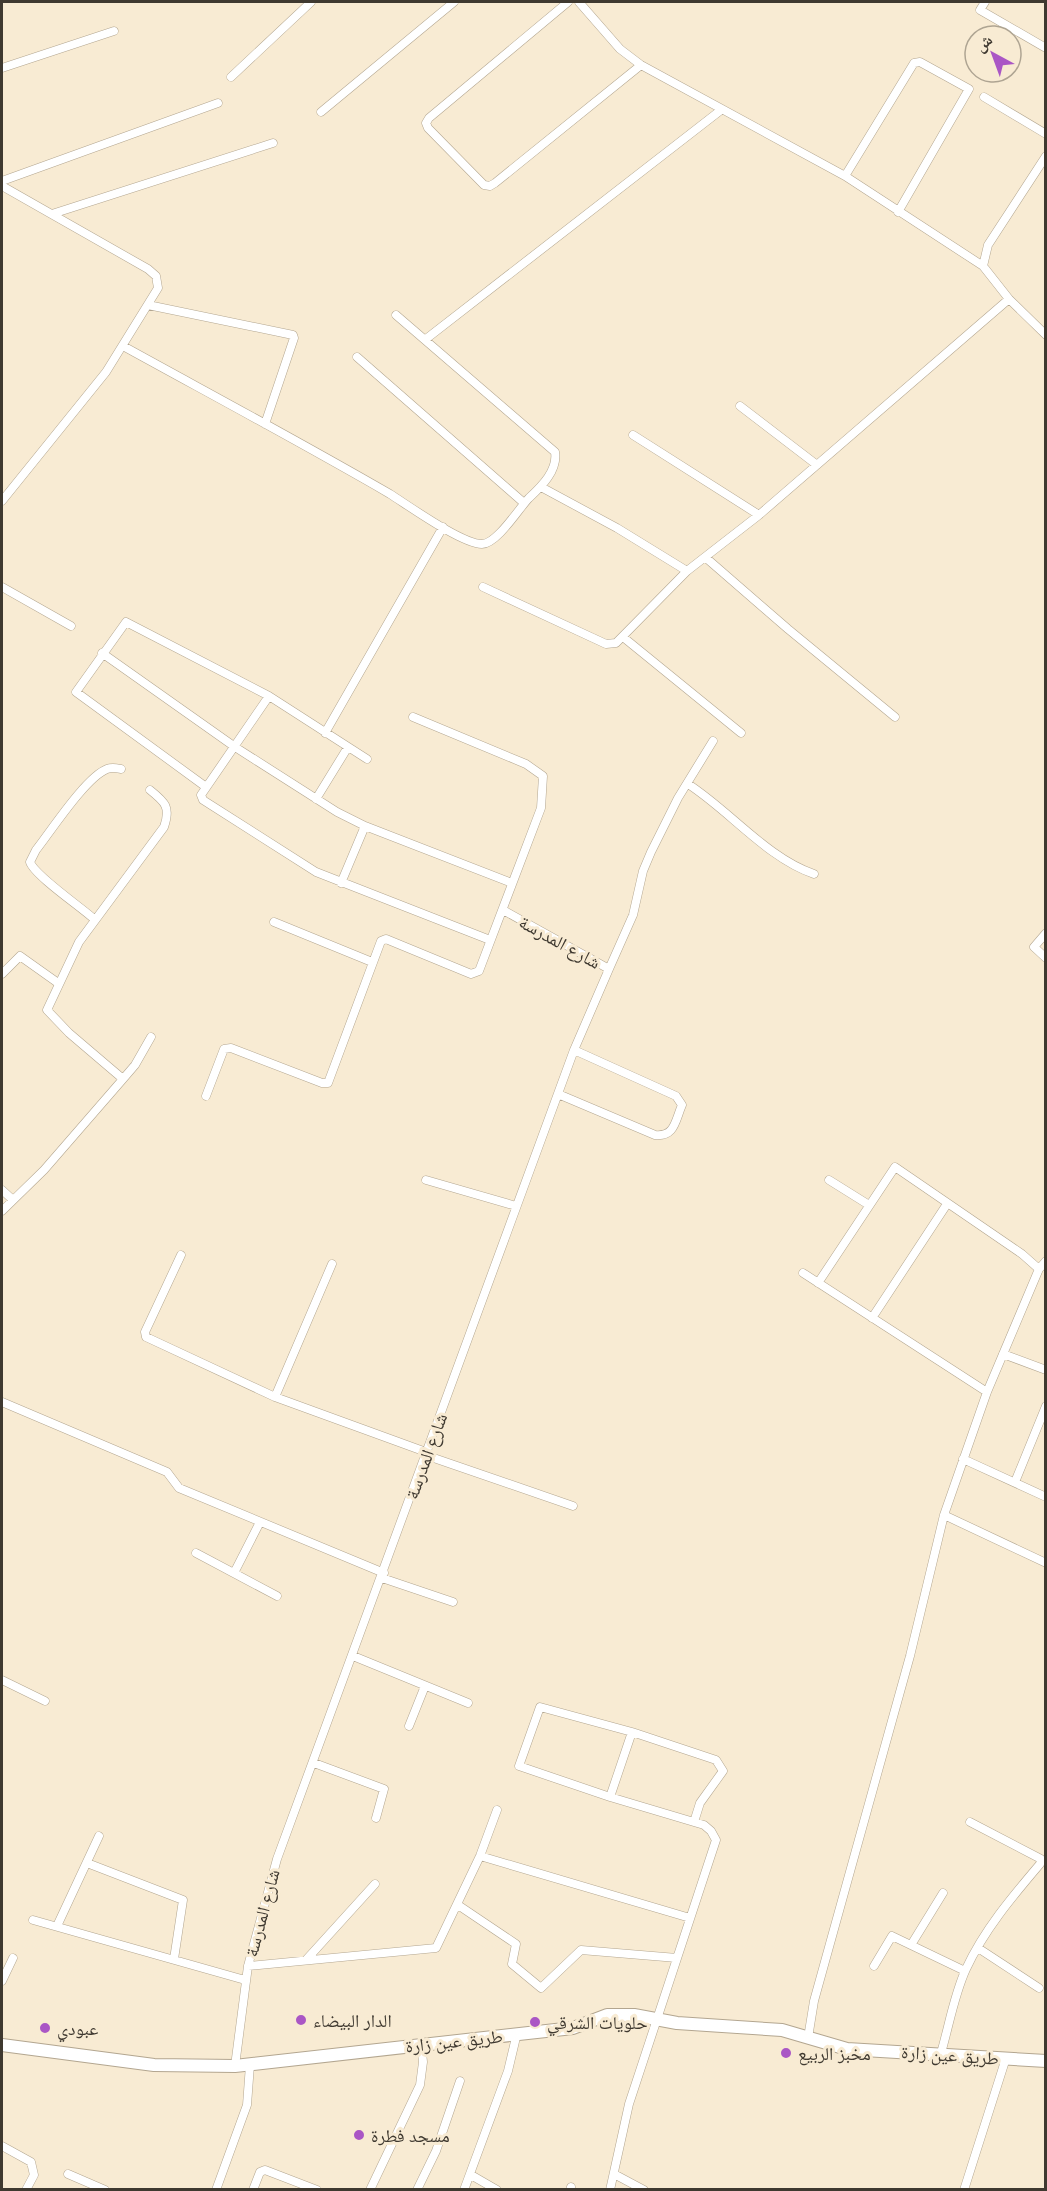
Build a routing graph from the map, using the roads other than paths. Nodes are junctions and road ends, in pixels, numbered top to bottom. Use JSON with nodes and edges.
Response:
{"nodes":[{"id":1,"x":311,"y":2,"type":"edge"},
{"id":2,"x":454,"y":2,"type":"edge"},
{"id":3,"x":568,"y":2,"type":"edge"},
{"id":4,"x":579,"y":2,"type":"edge"},
{"id":5,"x":985,"y":2,"type":"edge"},
{"id":6,"x":114,"y":31,"type":"dead end"},
{"id":7,"x":1046,"y":48,"type":"edge"},
{"id":8,"x":640,"y":65,"type":"junction"},
{"id":9,"x":2,"y":68,"type":"edge"},
{"id":10,"x":231,"y":77,"type":"dead end"},
{"id":11,"x":984,"y":97,"type":"dead end"},
{"id":12,"x":218,"y":103,"type":"dead end"},
{"id":13,"x":721,"y":110,"type":"junction"},
{"id":14,"x":321,"y":112,"type":"dead end"},
{"id":15,"x":1046,"y":134,"type":"edge"},
{"id":16,"x":273,"y":143,"type":"dead end"},
{"id":17,"x":1046,"y":156,"type":"edge"},
{"id":18,"x":845,"y":176,"type":"junction"},
{"id":19,"x":2,"y":181,"type":"edge"},
{"id":20,"x":2,"y":186,"type":"edge"},
{"id":21,"x":898,"y":213,"type":"junction"},
{"id":22,"x":52,"y":214,"type":"junction"},
{"id":23,"x":983,"y":266,"type":"junction"},
{"id":24,"x":1009,"y":299,"type":"junction"},
{"id":25,"x":148,"y":305,"type":"junction"},
{"id":26,"x":396,"y":315,"type":"dead end"},
{"id":27,"x":1046,"y":335,"type":"edge"},
{"id":28,"x":426,"y":339,"type":"junction"},
{"id":29,"x":123,"y":346,"type":"junction"},
{"id":30,"x":357,"y":357,"type":"dead end"},
{"id":31,"x":740,"y":406,"type":"dead end"},
{"id":32,"x":265,"y":424,"type":"junction"},
{"id":33,"x":633,"y":435,"type":"dead end"},
{"id":34,"x":817,"y":465,"type":"junction"},
{"id":35,"x":541,"y":487,"type":"junction"},
{"id":36,"x":2,"y":501,"type":"edge"},
{"id":37,"x":524,"y":503,"type":"junction"},
{"id":38,"x":759,"y":515,"type":"junction"},
{"id":39,"x":443,"y":527,"type":"junction"},
{"id":40,"x":705,"y":556,"type":"junction"},
{"id":41,"x":687,"y":571,"type":"junction"},
{"id":42,"x":2,"y":587,"type":"edge"},
{"id":43,"x":483,"y":587,"type":"dead end"},
{"id":44,"x":71,"y":626,"type":"dead end"},
{"id":45,"x":623,"y":637,"type":"junction"},
{"id":46,"x":102,"y":653,"type":"junction"},
{"id":47,"x":269,"y":696,"type":"junction"},
{"id":48,"x":413,"y":717,"type":"dead end"},
{"id":49,"x":895,"y":717,"type":"dead end"},
{"id":50,"x":325,"y":733,"type":"junction"},
{"id":51,"x":741,"y":733,"type":"dead end"},
{"id":52,"x":713,"y":741,"type":"dead end"},
{"id":53,"x":235,"y":747,"type":"junction"},
{"id":54,"x":348,"y":747,"type":"junction"},
{"id":55,"x":367,"y":759,"type":"dead end"},
{"id":56,"x":121,"y":770,"type":"dead end"},
{"id":57,"x":688,"y":784,"type":"junction"},
{"id":58,"x":206,"y":787,"type":"junction"},
{"id":59,"x":150,"y":790,"type":"dead end"},
{"id":60,"x":316,"y":799,"type":"junction"},
{"id":61,"x":364,"y":826,"type":"junction"},
{"id":62,"x":814,"y":874,"type":"dead end"},
{"id":63,"x":341,"y":883,"type":"junction"},
{"id":64,"x":512,"y":884,"type":"junction"},
{"id":65,"x":503,"y":910,"type":"junction"},
{"id":66,"x":94,"y":919,"type":"junction"},
{"id":67,"x":274,"y":922,"type":"dead end"},
{"id":68,"x":1046,"y":933,"type":"edge"},
{"id":69,"x":490,"y":940,"type":"junction"},
{"id":70,"x":1046,"y":958,"type":"edge"},
{"id":71,"x":372,"y":962,"type":"junction"},
{"id":72,"x":609,"y":969,"type":"junction"},
{"id":73,"x":2,"y":974,"type":"edge"},
{"id":74,"x":58,"y":983,"type":"junction"},
{"id":75,"x":151,"y":1037,"type":"dead end"},
{"id":76,"x":574,"y":1050,"type":"junction"},
{"id":77,"x":123,"y":1079,"type":"junction"},
{"id":78,"x":558,"y":1094,"type":"junction"},
{"id":79,"x":206,"y":1096,"type":"dead end"},
{"id":80,"x":426,"y":1180,"type":"dead end"},
{"id":81,"x":829,"y":1180,"type":"dead end"},
{"id":82,"x":2,"y":1190,"type":"edge"},
{"id":83,"x":13,"y":1200,"type":"junction"},
{"id":84,"x":947,"y":1204,"type":"junction"},
{"id":85,"x":869,"y":1205,"type":"junction"},
{"id":86,"x":516,"y":1206,"type":"junction"},
{"id":87,"x":2,"y":1211,"type":"edge"},
{"id":88,"x":181,"y":1255,"type":"dead end"},
{"id":89,"x":1046,"y":1261,"type":"edge"},
{"id":90,"x":332,"y":1264,"type":"dead end"},
{"id":91,"x":1039,"y":1269,"type":"junction"},
{"id":92,"x":803,"y":1273,"type":"dead end"},
{"id":93,"x":818,"y":1283,"type":"junction"},
{"id":94,"x":872,"y":1318,"type":"junction"},
{"id":95,"x":1003,"y":1354,"type":"junction"},
{"id":96,"x":1046,"y":1370,"type":"edge"},
{"id":97,"x":987,"y":1392,"type":"junction"},
{"id":98,"x":275,"y":1397,"type":"junction"},
{"id":99,"x":2,"y":1402,"type":"edge"},
{"id":100,"x":1046,"y":1406,"type":"edge"},
{"id":101,"x":425,"y":1454,"type":"junction"},
{"id":102,"x":963,"y":1459,"type":"junction"},
{"id":103,"x":1015,"y":1482,"type":"junction"},
{"id":104,"x":1046,"y":1497,"type":"edge"},
{"id":105,"x":573,"y":1506,"type":"dead end"},
{"id":106,"x":944,"y":1515,"type":"junction"},
{"id":107,"x":260,"y":1522,"type":"junction"},
{"id":108,"x":196,"y":1553,"type":"dead end"},
{"id":109,"x":1046,"y":1563,"type":"edge"},
{"id":110,"x":234,"y":1573,"type":"junction"},
{"id":111,"x":383,"y":1575,"type":"junction"},
{"id":112,"x":277,"y":1596,"type":"dead end"},
{"id":113,"x":453,"y":1602,"type":"dead end"},
{"id":114,"x":353,"y":1656,"type":"junction"},
{"id":115,"x":2,"y":1680,"type":"edge"},
{"id":116,"x":425,"y":1686,"type":"junction"},
{"id":117,"x":45,"y":1701,"type":"dead end"},
{"id":118,"x":468,"y":1703,"type":"dead end"},
{"id":119,"x":408,"y":1726,"type":"dead end"},
{"id":120,"x":632,"y":1732,"type":"junction"},
{"id":121,"x":314,"y":1763,"type":"junction"},
{"id":122,"x":610,"y":1797,"type":"junction"},
{"id":123,"x":497,"y":1810,"type":"dead end"},
{"id":124,"x":376,"y":1818,"type":"dead end"},
{"id":125,"x":694,"y":1822,"type":"junction"},
{"id":126,"x":970,"y":1822,"type":"dead end"},
{"id":127,"x":99,"y":1836,"type":"dead end"},
{"id":128,"x":480,"y":1856,"type":"junction"},
{"id":129,"x":87,"y":1863,"type":"junction"},
{"id":130,"x":375,"y":1884,"type":"dead end"},
{"id":131,"x":943,"y":1893,"type":"dead end"},
{"id":132,"x":458,"y":1905,"type":"junction"},
{"id":133,"x":690,"y":1918,"type":"junction"},
{"id":134,"x":33,"y":1920,"type":"dead end"},
{"id":135,"x":57,"y":1926,"type":"junction"},
{"id":136,"x":911,"y":1945,"type":"junction"},
{"id":137,"x":978,"y":1948,"type":"junction"},
{"id":138,"x":13,"y":1958,"type":"dead end"},
{"id":139,"x":677,"y":1958,"type":"junction"},
{"id":140,"x":174,"y":1959,"type":"junction"},
{"id":141,"x":306,"y":1960,"type":"junction"},
{"id":142,"x":248,"y":1966,"type":"junction"},
{"id":143,"x":874,"y":1966,"type":"dead end"},
{"id":144,"x":965,"y":1971,"type":"junction"},
{"id":145,"x":245,"y":1980,"type":"junction"},
{"id":146,"x":2,"y":1981,"type":"edge"},
{"id":147,"x":1039,"y":1988,"type":"dead end"},
{"id":148,"x":656,"y":2019,"type":"junction"},
{"id":149,"x":517,"y":2033,"type":"junction"},
{"id":150,"x":808,"y":2038,"type":"junction"},
{"id":151,"x":421,"y":2043,"type":"junction"},
{"id":152,"x":2,"y":2045,"type":"edge"},
{"id":153,"x":941,"y":2053,"type":"junction"},
{"id":154,"x":1006,"y":2058,"type":"junction"},
{"id":155,"x":1046,"y":2061,"type":"edge"},
{"id":156,"x":250,"y":2065,"type":"junction"},
{"id":157,"x":235,"y":2066,"type":"junction"},
{"id":158,"x":460,"y":2081,"type":"dead end"},
{"id":159,"x":2,"y":2146,"type":"edge"},
{"id":160,"x":68,"y":2174,"type":"dead end"},
{"id":161,"x":614,"y":2174,"type":"junction"},
{"id":162,"x":471,"y":2175,"type":"junction"},
{"id":163,"x":26,"y":2190,"type":"edge"},
{"id":164,"x":105,"y":2190,"type":"edge"},
{"id":165,"x":216,"y":2190,"type":"edge"},
{"id":166,"x":253,"y":2190,"type":"edge"},
{"id":167,"x":317,"y":2190,"type":"edge"},
{"id":168,"x":370,"y":2190,"type":"edge"},
{"id":169,"x":417,"y":2190,"type":"edge"},
{"id":170,"x":464,"y":2190,"type":"edge"},
{"id":171,"x":497,"y":2190,"type":"edge"},
{"id":172,"x":610,"y":2190,"type":"edge"},
{"id":173,"x":644,"y":2190,"type":"edge"},
{"id":174,"x":964,"y":2190,"type":"edge"}],
"edges":[{"from":1,"to":10,"type":"street"},
{"from":2,"to":14,"type":"street"},
{"from":3,"to":8,"type":"street"},
{"from":4,"to":8,"type":"street"},
{"from":5,"to":7,"type":"street"},
{"from":6,"to":9,"type":"street"},
{"from":8,"to":13,"type":"street"},
{"from":11,"to":15,"type":"street"},
{"from":12,"to":19,"type":"street"},
{"from":13,"to":18,"type":"street"},
{"from":13,"to":28,"type":"street"},
{"from":16,"to":22,"type":"street"},
{"from":17,"to":23,"type":"street"},
{"from":18,"to":21,"type":"street"},
{"from":18,"to":21,"type":"street"},
{"from":20,"to":22,"type":"street"},
{"from":21,"to":23,"type":"street"},
{"from":22,"to":25,"type":"street"},
{"from":23,"to":24,"type":"street"},
{"from":24,"to":27,"type":"street"},
{"from":24,"to":34,"type":"street"},
{"from":25,"to":29,"type":"street"},
{"from":25,"to":32,"type":"street"},
{"from":26,"to":28,"type":"street"},
{"from":28,"to":35,"type":"street"},
{"from":29,"to":32,"type":"street"},
{"from":29,"to":36,"type":"street"},
{"from":30,"to":37,"type":"street"},
{"from":31,"to":34,"type":"street"},
{"from":32,"to":39,"type":"street"},
{"from":33,"to":38,"type":"street"},
{"from":34,"to":38,"type":"street"},
{"from":35,"to":37,"type":"street"},
{"from":35,"to":41,"type":"street"},
{"from":37,"to":39,"type":"street"},
{"from":38,"to":40,"type":"street"},
{"from":39,"to":50,"type":"street"},
{"from":40,"to":41,"type":"street"},
{"from":40,"to":49,"type":"street"},
{"from":41,"to":45,"type":"street"},
{"from":42,"to":44,"type":"street"},
{"from":43,"to":45,"type":"street"},
{"from":45,"to":51,"type":"street"},
{"from":46,"to":47,"type":"street"},
{"from":46,"to":53,"type":"street"},
{"from":46,"to":58,"type":"street"},
{"from":47,"to":50,"type":"street"},
{"from":47,"to":53,"type":"street"},
{"from":48,"to":64,"type":"street"},
{"from":50,"to":54,"type":"street"},
{"from":52,"to":57,"type":"street"},
{"from":53,"to":58,"type":"street"},
{"from":53,"to":60,"type":"street"},
{"from":54,"to":55,"type":"street"},
{"from":54,"to":60,"type":"street"},
{"from":56,"to":66,"type":"street"},
{"from":57,"to":62,"type":"street"},
{"from":57,"to":72,"type":"street"},
{"from":58,"to":63,"type":"street"},
{"from":59,"to":66,"type":"street"},
{"from":60,"to":61,"type":"street"},
{"from":61,"to":63,"type":"street"},
{"from":61,"to":64,"type":"street"},
{"from":63,"to":69,"type":"street"},
{"from":64,"to":65,"type":"street"},
{"from":65,"to":69,"type":"street"},
{"from":65,"to":72,"type":"street","name":"شارع المدرسة"},
{"from":66,"to":74,"type":"street"},
{"from":67,"to":71,"type":"street"},
{"from":68,"to":70,"type":"street"},
{"from":69,"to":71,"type":"street"},
{"from":71,"to":79,"type":"street"},
{"from":72,"to":76,"type":"street","name":"شارع المدرسة"},
{"from":73,"to":74,"type":"street"},
{"from":74,"to":77,"type":"street"},
{"from":75,"to":77,"type":"street"},
{"from":76,"to":78,"type":"street","name":"شارع المدرسة"},
{"from":76,"to":78,"type":"street"},
{"from":77,"to":83,"type":"street"},
{"from":78,"to":86,"type":"street","name":"شارع المدرسة"},
{"from":80,"to":86,"type":"street"},
{"from":81,"to":85,"type":"street"},
{"from":82,"to":83,"type":"street"},
{"from":83,"to":87,"type":"street"},
{"from":84,"to":85,"type":"street"},
{"from":84,"to":91,"type":"street"},
{"from":84,"to":94,"type":"street"},
{"from":85,"to":93,"type":"street"},
{"from":86,"to":101,"type":"street","name":"شارع المدرسة"},
{"from":88,"to":98,"type":"street"},
{"from":89,"to":91,"type":"street"},
{"from":90,"to":98,"type":"street"},
{"from":91,"to":95,"type":"street"},
{"from":92,"to":93,"type":"street"},
{"from":93,"to":94,"type":"street"},
{"from":94,"to":97,"type":"street"},
{"from":95,"to":96,"type":"street"},
{"from":95,"to":97,"type":"street"},
{"from":97,"to":102,"type":"street"},
{"from":98,"to":101,"type":"street"},
{"from":99,"to":107,"type":"street"},
{"from":100,"to":103,"type":"street"},
{"from":101,"to":105,"type":"street"},
{"from":101,"to":111,"type":"street","name":"شارع المدرسة"},
{"from":102,"to":103,"type":"street"},
{"from":102,"to":106,"type":"street"},
{"from":103,"to":104,"type":"street"},
{"from":106,"to":109,"type":"street"},
{"from":106,"to":150,"type":"street"},
{"from":107,"to":110,"type":"street"},
{"from":107,"to":111,"type":"street"},
{"from":108,"to":110,"type":"street"},
{"from":110,"to":112,"type":"street"},
{"from":111,"to":113,"type":"street"},
{"from":111,"to":114,"type":"street","name":"شارع المدرسة"},
{"from":114,"to":116,"type":"street"},
{"from":114,"to":121,"type":"street","name":"شارع المدرسة"},
{"from":115,"to":117,"type":"street"},
{"from":116,"to":118,"type":"street"},
{"from":116,"to":119,"type":"street"},
{"from":120,"to":122,"type":"street"},
{"from":120,"to":122,"type":"street"},
{"from":120,"to":125,"type":"street"},
{"from":121,"to":124,"type":"street"},
{"from":121,"to":142,"type":"street","name":"شارع المدرسة"},
{"from":122,"to":125,"type":"street"},
{"from":123,"to":128,"type":"street"},
{"from":125,"to":133,"type":"street"},
{"from":126,"to":137,"type":"street"},
{"from":127,"to":129,"type":"street"},
{"from":128,"to":132,"type":"street"},
{"from":128,"to":133,"type":"street"},
{"from":129,"to":135,"type":"street"},
{"from":129,"to":140,"type":"street"},
{"from":130,"to":141,"type":"street"},
{"from":131,"to":136,"type":"street"},
{"from":132,"to":139,"type":"street"},
{"from":132,"to":141,"type":"street"},
{"from":133,"to":139,"type":"street"},
{"from":134,"to":135,"type":"street"},
{"from":135,"to":140,"type":"street"},
{"from":136,"to":143,"type":"street"},
{"from":136,"to":144,"type":"street"},
{"from":137,"to":144,"type":"street"},
{"from":137,"to":147,"type":"street"},
{"from":138,"to":146,"type":"street"},
{"from":139,"to":148,"type":"street"},
{"from":140,"to":145,"type":"street"},
{"from":141,"to":142,"type":"street"},
{"from":142,"to":145,"type":"street","name":"شارع المدرسة"},
{"from":144,"to":153,"type":"street"},
{"from":145,"to":157,"type":"street","name":"شارع المدرسة"},
{"from":148,"to":149,"type":"main road","name":"طريق عين زارة"},
{"from":148,"to":150,"type":"main road","name":"طريق عين زارة"},
{"from":148,"to":161,"type":"street"},
{"from":149,"to":151,"type":"main road","name":"طريق عين زارة"},
{"from":149,"to":162,"type":"street"},
{"from":150,"to":153,"type":"main road","name":"طريق عين زارة"},
{"from":151,"to":156,"type":"main road","name":"طريق عين زارة"},
{"from":151,"to":168,"type":"street"},
{"from":152,"to":157,"type":"main road","name":"طريق عين زارة"},
{"from":153,"to":154,"type":"main road","name":"طريق عين زارة"},
{"from":154,"to":155,"type":"main road","name":"طريق عين زارة"},
{"from":154,"to":174,"type":"street"},
{"from":156,"to":157,"type":"main road","name":"طريق عين زارة"},
{"from":156,"to":165,"type":"street"},
{"from":158,"to":169,"type":"street"},
{"from":159,"to":163,"type":"street"},
{"from":160,"to":164,"type":"street"},
{"from":161,"to":172,"type":"street"},
{"from":161,"to":173,"type":"street"},
{"from":162,"to":170,"type":"street"},
{"from":162,"to":171,"type":"street"},
{"from":166,"to":167,"type":"street"}]}
